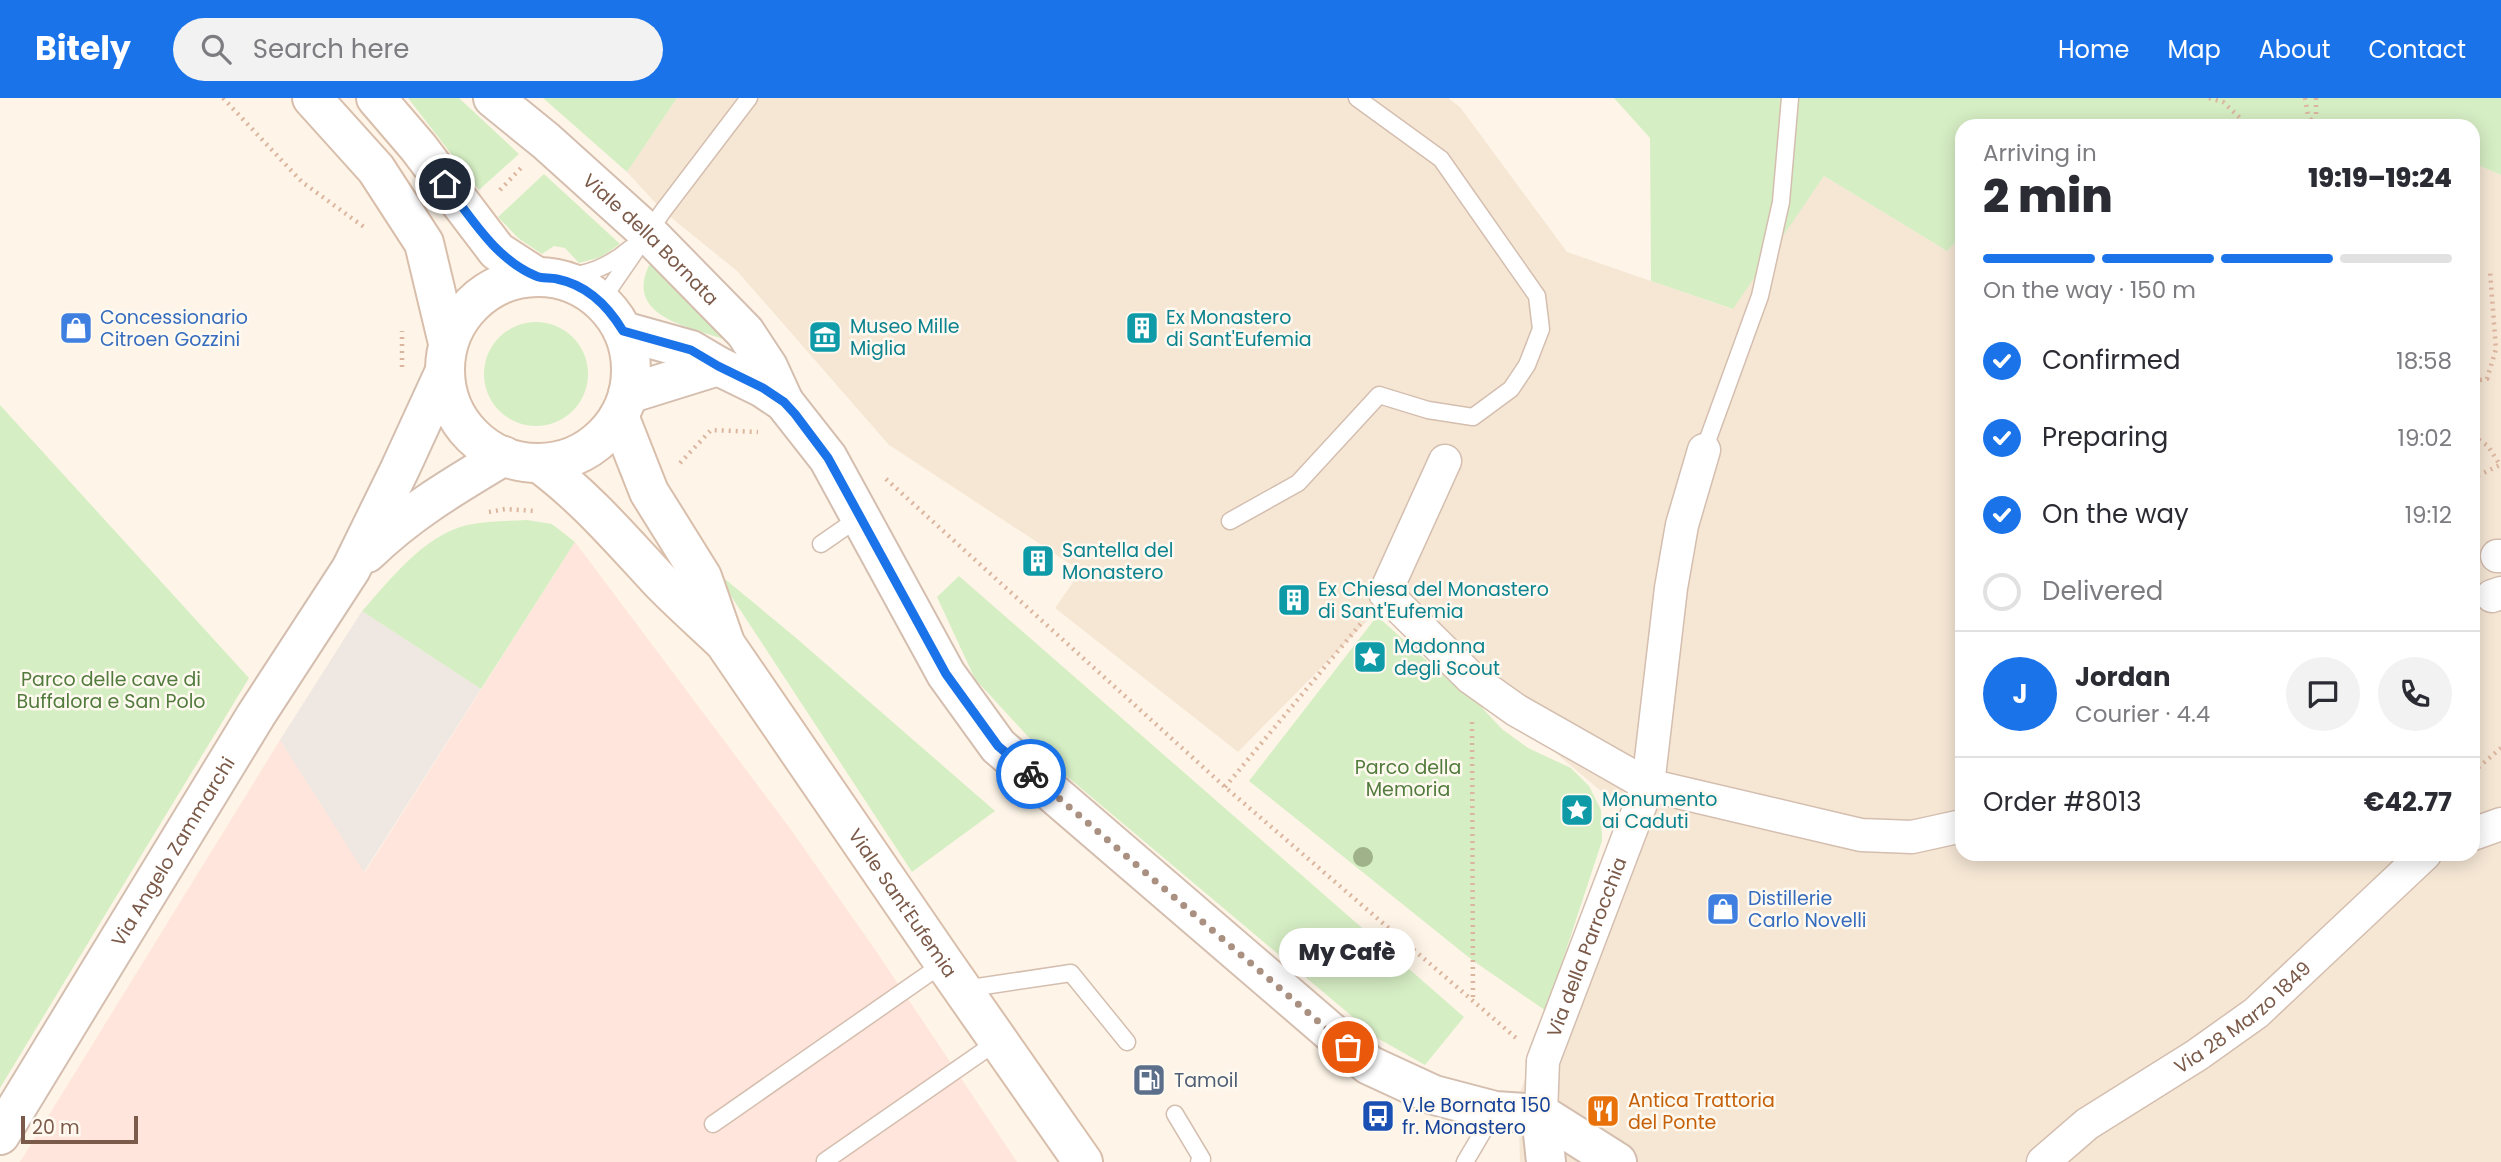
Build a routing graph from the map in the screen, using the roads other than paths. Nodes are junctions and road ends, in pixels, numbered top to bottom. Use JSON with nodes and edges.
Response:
{"nodes":[{"id":1,"x":312,"y":98,"type":"edge"},
{"id":2,"x":376,"y":98,"type":"edge"},
{"id":3,"x":493,"y":98,"type":"edge"},
{"id":4,"x":748,"y":98,"type":"edge"},
{"id":5,"x":1357,"y":98,"type":"edge"},
{"id":6,"x":1790,"y":98,"type":"edge"},
{"id":7,"x":648,"y":233,"type":"junction"},
{"id":8,"x":547,"y":278,"type":"junction"},
{"id":9,"x":612,"y":316,"type":"junction"},
{"id":10,"x":447,"y":357,"type":"junction"},
{"id":11,"x":718,"y":366,"type":"junction"},
{"id":12,"x":623,"y":405,"type":"junction"},
{"id":13,"x":777,"y":418,"type":"junction"},
{"id":14,"x":1704,"y":450,"type":"joint"},
{"id":15,"x":521,"y":459,"type":"junction"},
{"id":16,"x":1445,"y":461,"type":"dead end"},
{"id":17,"x":860,"y":517,"type":"junction"},
{"id":18,"x":1230,"y":521,"type":"dead end"},
{"id":19,"x":821,"y":544,"type":"dead end"},
{"id":20,"x":351,"y":569,"type":"junction"},
{"id":21,"x":724,"y":642,"type":"junction"},
{"id":22,"x":1648,"y":785,"type":"junction"},
{"id":23,"x":2501,"y":824,"type":"edge"},
{"id":24,"x":1955,"y":828,"type":"edge"},
{"id":25,"x":2480,"y":832,"type":"edge"},
{"id":26,"x":2418,"y":861,"type":"edge"},
{"id":27,"x":953,"y":976,"type":"junction"},
{"id":28,"x":998,"y":1041,"type":"junction"},
{"id":29,"x":1127,"y":1042,"type":"dead end"},
{"id":30,"x":1495,"y":1111,"type":"junction"},
{"id":31,"x":1541,"y":1114,"type":"junction"},
{"id":32,"x":1175,"y":1115,"type":"dead end"},
{"id":33,"x":713,"y":1124,"type":"dead end"},
{"id":34,"x":0,"y":1135,"type":"edge"},
{"id":35,"x":825,"y":1161,"type":"edge"},
{"id":36,"x":1083,"y":1162,"type":"edge"},
{"id":37,"x":1199,"y":1162,"type":"edge"},
{"id":38,"x":1465,"y":1162,"type":"edge"},
{"id":39,"x":1546,"y":1162,"type":"edge"},
{"id":40,"x":1617,"y":1162,"type":"edge"},
{"id":41,"x":2043,"y":1162,"type":"edge"}],
"edges":[{"from":1,"to":10,"type":"street"},
{"from":2,"to":8,"type":"street","name":"Viale della Bornata"},
{"from":3,"to":7,"type":"street","name":"Viale della Bornata"},
{"from":4,"to":7,"type":"lane"},
{"from":5,"to":18,"type":"lane"},
{"from":6,"to":14,"type":"lane"},
{"from":7,"to":8,"type":"lane"},
{"from":7,"to":9,"type":"lane"},
{"from":7,"to":13,"type":"street","name":"Viale della Bornata"},
{"from":8,"to":9,"type":"street","name":"Viale della Bornata"},
{"from":8,"to":10,"type":"street"},
{"from":9,"to":11,"type":"street","name":"Viale della Bornata"},
{"from":9,"to":12,"type":"street"},
{"from":10,"to":15,"type":"street"},
{"from":10,"to":20,"type":"street","name":"Via Angelo Zammarchi"},
{"from":11,"to":12,"type":"street"},
{"from":11,"to":13,"type":"street","name":"Viale della Bornata"},
{"from":12,"to":15,"type":"street"},
{"from":12,"to":21,"type":"street","name":"Viale Sant'Eufemia"},
{"from":13,"to":17,"type":"street","name":"Viale della Bornata"},
{"from":14,"to":22,"type":"street","name":"Via della Parrocchia"},
{"from":15,"to":20,"type":"street","name":"Via Angelo Zammarchi"},
{"from":15,"to":21,"type":"street","name":"Viale Sant'Eufemia"},
{"from":16,"to":22,"type":"street"},
{"from":17,"to":19,"type":"lane"},
{"from":17,"to":30,"type":"street","name":"Viale della Bornata"},
{"from":20,"to":34,"type":"street","name":"Via Angelo Zammarchi"},
{"from":21,"to":27,"type":"street","name":"Viale Sant'Eufemia"},
{"from":22,"to":24,"type":"street"},
{"from":22,"to":31,"type":"street","name":"Via della Parrocchia"},
{"from":23,"to":25,"type":"street"},
{"from":26,"to":41,"type":"street","name":"Via 28 Marzo 1849"},
{"from":27,"to":28,"type":"street","name":"Viale Sant'Eufemia"},
{"from":27,"to":29,"type":"lane"},
{"from":27,"to":33,"type":"lane"},
{"from":28,"to":35,"type":"lane"},
{"from":28,"to":36,"type":"street","name":"Viale Sant'Eufemia"},
{"from":30,"to":31,"type":"street","name":"Viale della Bornata"},
{"from":30,"to":38,"type":"lane"},
{"from":31,"to":39,"type":"street"},
{"from":31,"to":40,"type":"street"},
{"from":32,"to":37,"type":"lane"}]}
